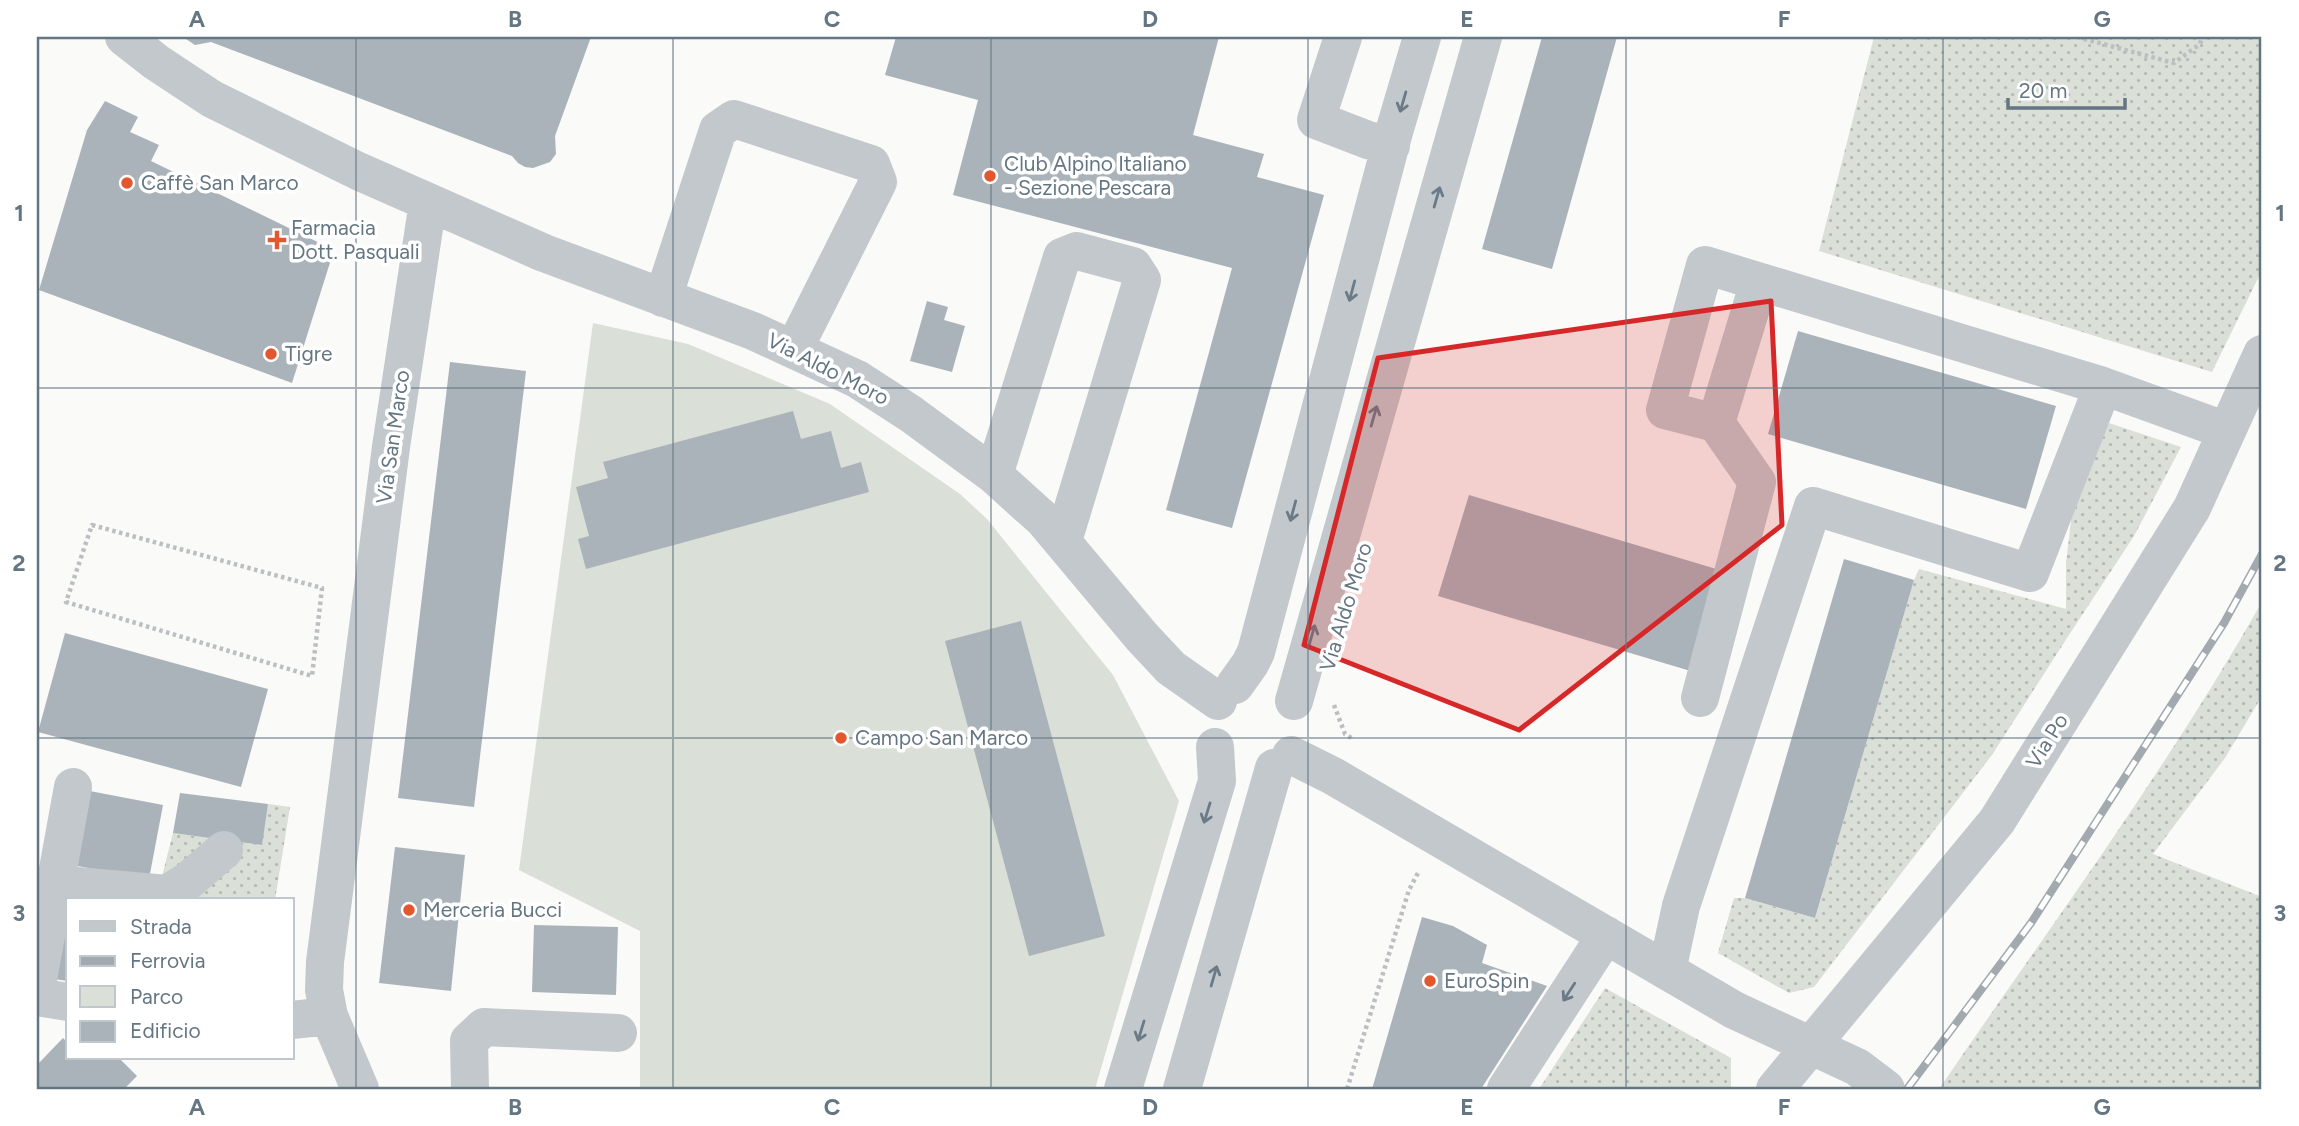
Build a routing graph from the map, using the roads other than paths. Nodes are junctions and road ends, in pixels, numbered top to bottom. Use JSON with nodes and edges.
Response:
{"nodes":[{"id":1,"x":124,"y":37,"type":"edge"},
{"id":2,"x":1343,"y":37,"type":"edge"},
{"id":3,"x":1422,"y":37,"type":"edge"},
{"id":4,"x":1483,"y":37,"type":"edge"},
{"id":5,"x":1391,"y":146,"type":"junction"},
{"id":6,"x":428,"y":202,"type":"junction"},
{"id":7,"x":1759,"y":282,"type":"junction"},
{"id":8,"x":663,"y":298,"type":"junction"},
{"id":9,"x":794,"y":349,"type":"junction"},
{"id":10,"x":2262,"y":354,"type":"edge"},
{"id":11,"x":2103,"y":386,"type":"junction"},
{"id":12,"x":1716,"y":423,"type":"junction"},
{"id":13,"x":2227,"y":431,"type":"junction"},
{"id":14,"x":995,"y":475,"type":"junction"},
{"id":15,"x":1063,"y":541,"type":"junction"},
{"id":16,"x":1227,"y":693,"type":"junction"},
{"id":17,"x":1700,"y":698,"type":"dead end"},
{"id":18,"x":1311,"y":699,"type":"junction"},
{"id":19,"x":1216,"y":747,"type":"junction"},
{"id":20,"x":1282,"y":762,"type":"junction"},
{"id":21,"x":72,"y":788,"type":"dead end"},
{"id":22,"x":224,"y":850,"type":"dead end"},
{"id":23,"x":55,"y":884,"type":"junction"},
{"id":24,"x":1606,"y":935,"type":"junction"},
{"id":25,"x":1667,"y":971,"type":"junction"},
{"id":26,"x":37,"y":985,"type":"edge"},
{"id":27,"x":37,"y":997,"type":"edge"},
{"id":28,"x":66,"y":1002,"type":"edge"},
{"id":29,"x":311,"y":1018,"type":"edge"},
{"id":30,"x":618,"y":1033,"type":"dead end"},
{"id":31,"x":1811,"y":1047,"type":"junction"},
{"id":32,"x":360,"y":1089,"type":"edge"},
{"id":33,"x":470,"y":1089,"type":"edge"},
{"id":34,"x":1123,"y":1089,"type":"edge"},
{"id":35,"x":1182,"y":1089,"type":"edge"},
{"id":36,"x":1506,"y":1089,"type":"edge"},
{"id":37,"x":1775,"y":1089,"type":"edge"},
{"id":38,"x":1886,"y":1089,"type":"edge"}],
"edges":[{"from":1,"to":6,"type":"street"},
{"from":2,"to":5,"type":"street"},
{"from":3,"to":5,"type":"street","one_way":true},
{"from":18,"to":4,"type":"street","name":"Via Aldo Moro","one_way":true},
{"from":5,"to":16,"type":"street","one_way":true},
{"from":6,"to":8,"type":"street","name":"Via Aldo Moro"},
{"from":6,"to":29,"type":"street","name":"Via San Marco"},
{"from":7,"to":11,"type":"street"},
{"from":7,"to":12,"type":"street"},
{"from":7,"to":12,"type":"street"},
{"from":8,"to":9,"type":"street","name":"Via Aldo Moro"},
{"from":8,"to":9,"type":"street"},
{"from":9,"to":14,"type":"street","name":"Via Aldo Moro"},
{"from":10,"to":13,"type":"street","name":"Via Po"},
{"from":11,"to":13,"type":"street"},
{"from":11,"to":25,"type":"street"},
{"from":12,"to":17,"type":"street"},
{"from":13,"to":31,"type":"street","name":"Via Po"},
{"from":14,"to":15,"type":"street","name":"Via Aldo Moro"},
{"from":14,"to":15,"type":"street"},
{"from":15,"to":16,"type":"street","name":"Via Aldo Moro"},
{"from":16,"to":18,"type":"street"},
{"from":16,"to":19,"type":"street"},
{"from":18,"to":20,"type":"street"},
{"from":19,"to":20,"type":"street"},
{"from":19,"to":34,"type":"street","one_way":true},
{"from":20,"to":24,"type":"street"},
{"from":35,"to":20,"type":"street","one_way":true},
{"from":21,"to":23,"type":"street"},
{"from":22,"to":23,"type":"street"},
{"from":23,"to":26,"type":"street"},
{"from":24,"to":25,"type":"street"},
{"from":24,"to":36,"type":"street","one_way":true},
{"from":25,"to":31,"type":"street"},
{"from":27,"to":28,"type":"street"},
{"from":29,"to":32,"type":"street","name":"Via San Marco"},
{"from":30,"to":33,"type":"street"},
{"from":31,"to":37,"type":"street","name":"Via Po"},
{"from":31,"to":38,"type":"street"}]}
